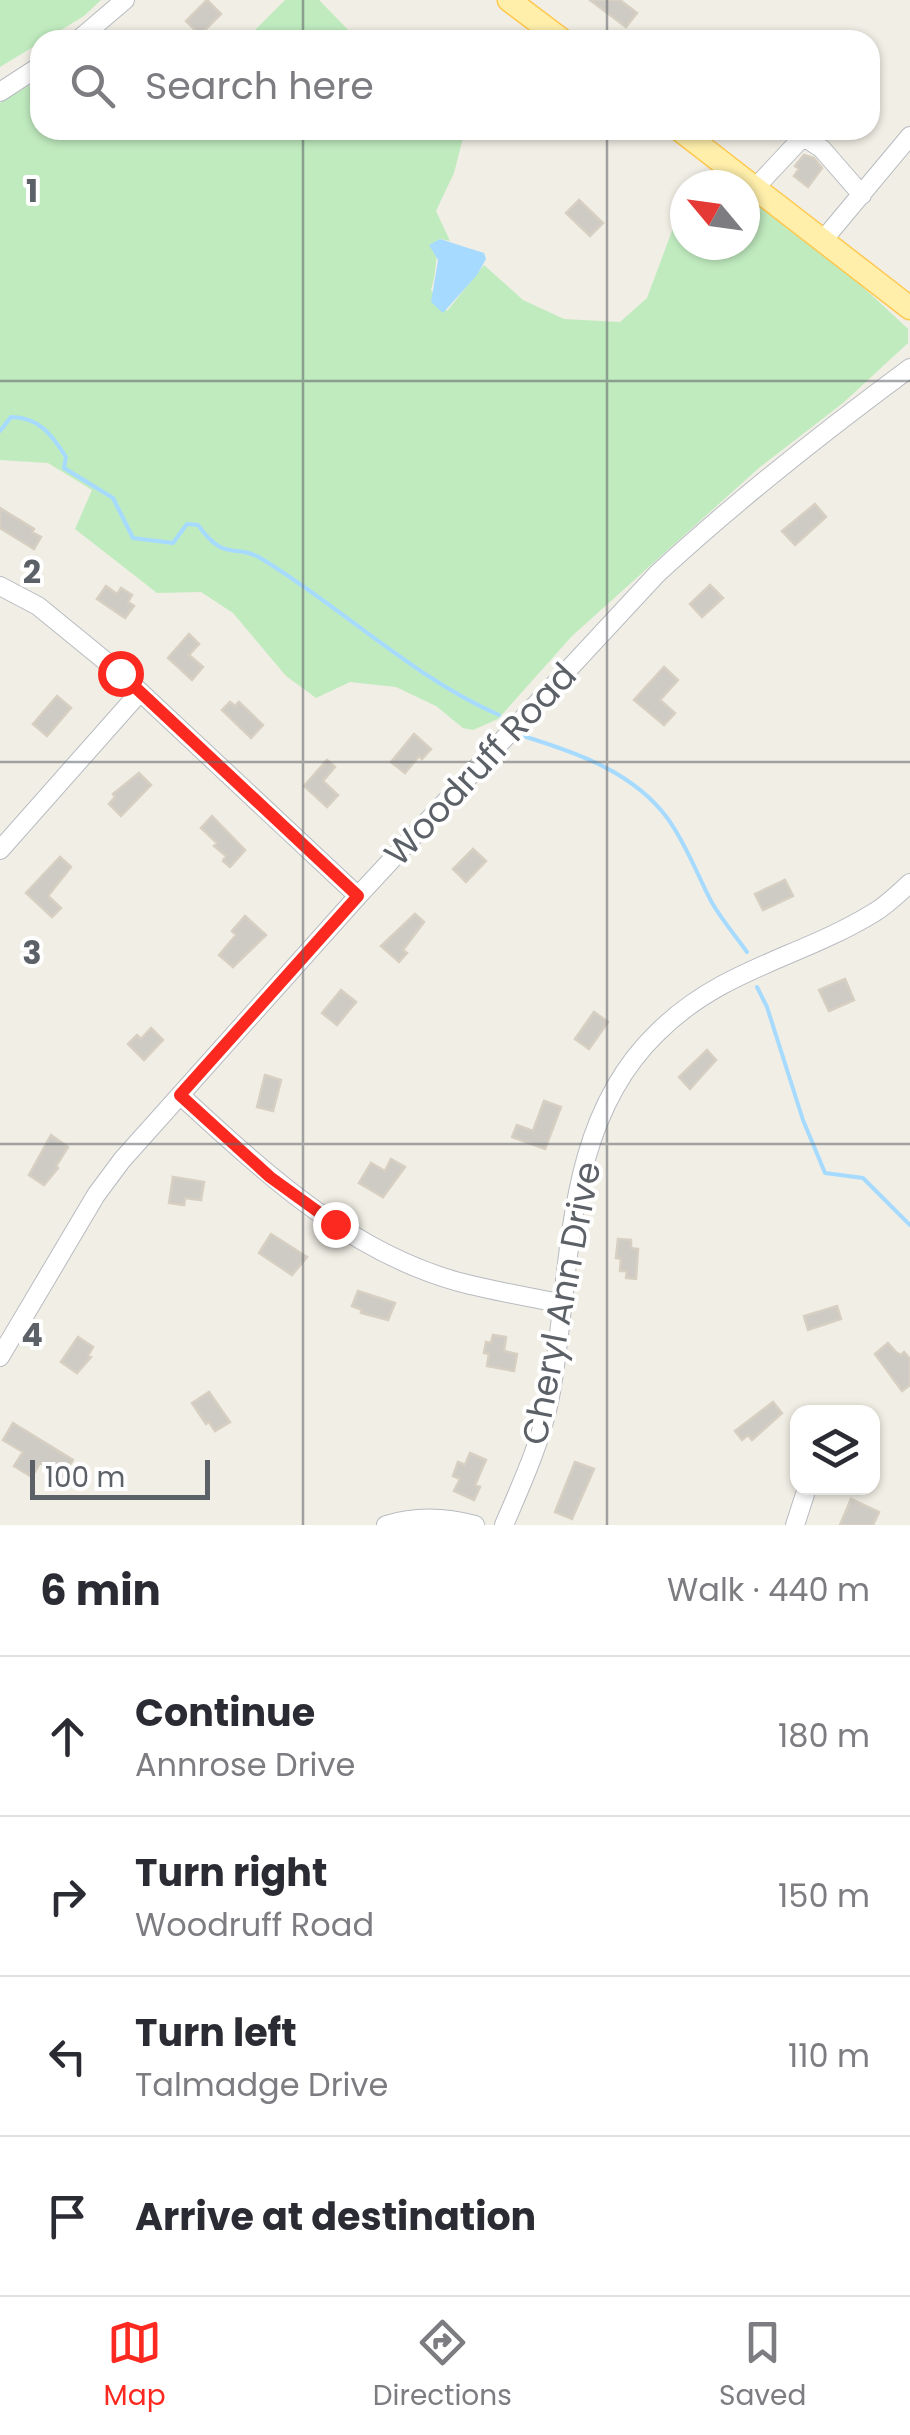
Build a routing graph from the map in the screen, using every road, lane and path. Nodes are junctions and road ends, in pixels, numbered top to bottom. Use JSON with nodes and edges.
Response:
{"nodes":[{"id":1,"x":125,"y":0,"type":"edge"},
{"id":2,"x":510,"y":0,"type":"edge"},
{"id":3,"x":90,"y":30,"type":"edge"},
{"id":4,"x":549,"y":30,"type":"edge"},
{"id":5,"x":30,"y":72,"type":"edge"},
{"id":6,"x":0,"y":92,"type":"edge"},
{"id":7,"x":910,"y":136,"type":"edge"},
{"id":8,"x":693,"y":140,"type":"edge"},
{"id":9,"x":799,"y":140,"type":"edge"},
{"id":10,"x":808,"y":140,"type":"edge"},
{"id":11,"x":732,"y":170,"type":"edge"},
{"id":12,"x":760,"y":183,"type":"edge"},
{"id":13,"x":760,"y":192,"type":"edge"},
{"id":14,"x":862,"y":196,"type":"junction"},
{"id":15,"x":824,"y":239,"type":"junction"},
{"id":16,"x":910,"y":308,"type":"edge"},
{"id":17,"x":910,"y":368,"type":"edge"},
{"id":18,"x":0,"y":586,"type":"edge"},
{"id":19,"x":140,"y":692,"type":"junction"},
{"id":20,"x":0,"y":850,"type":"edge"},
{"id":21,"x":910,"y":883,"type":"edge"},
{"id":22,"x":358,"y":896,"type":"junction"},
{"id":23,"x":180,"y":1095,"type":"junction"},
{"id":24,"x":564,"y":1304,"type":"junction"},
{"id":25,"x":0,"y":1357,"type":"edge"},
{"id":26,"x":805,"y":1495,"type":"edge"},
{"id":27,"x":386,"y":1525,"type":"edge"},
{"id":28,"x":475,"y":1525,"type":"edge"},
{"id":29,"x":504,"y":1525,"type":"edge"},
{"id":30,"x":795,"y":1525,"type":"edge"}],
"edges":[{"from":1,"to":3,"type":"street"},
{"from":2,"to":4,"type":"main road"},
{"from":5,"to":6,"type":"street"},
{"from":7,"to":14,"type":"street"},
{"from":8,"to":11,"type":"main road"},
{"from":9,"to":12,"type":"street"},
{"from":10,"to":14,"type":"street"},
{"from":13,"to":15,"type":"main road"},
{"from":14,"to":15,"type":"street"},
{"from":15,"to":16,"type":"main road"},
{"from":17,"to":22,"type":"street","name":"Woodruff Road"},
{"from":18,"to":19,"type":"street"},
{"from":19,"to":20,"type":"street"},
{"from":19,"to":22,"type":"street"},
{"from":21,"to":24,"type":"street","name":"Cheryl Ann Drive"},
{"from":22,"to":23,"type":"street","name":"Woodruff Road"},
{"from":23,"to":24,"type":"street"},
{"from":23,"to":25,"type":"street","name":"Woodruff Road"},
{"from":24,"to":29,"type":"street","name":"Cheryl Ann Drive"},
{"from":26,"to":30,"type":"street"},
{"from":27,"to":28,"type":"street"}]}
